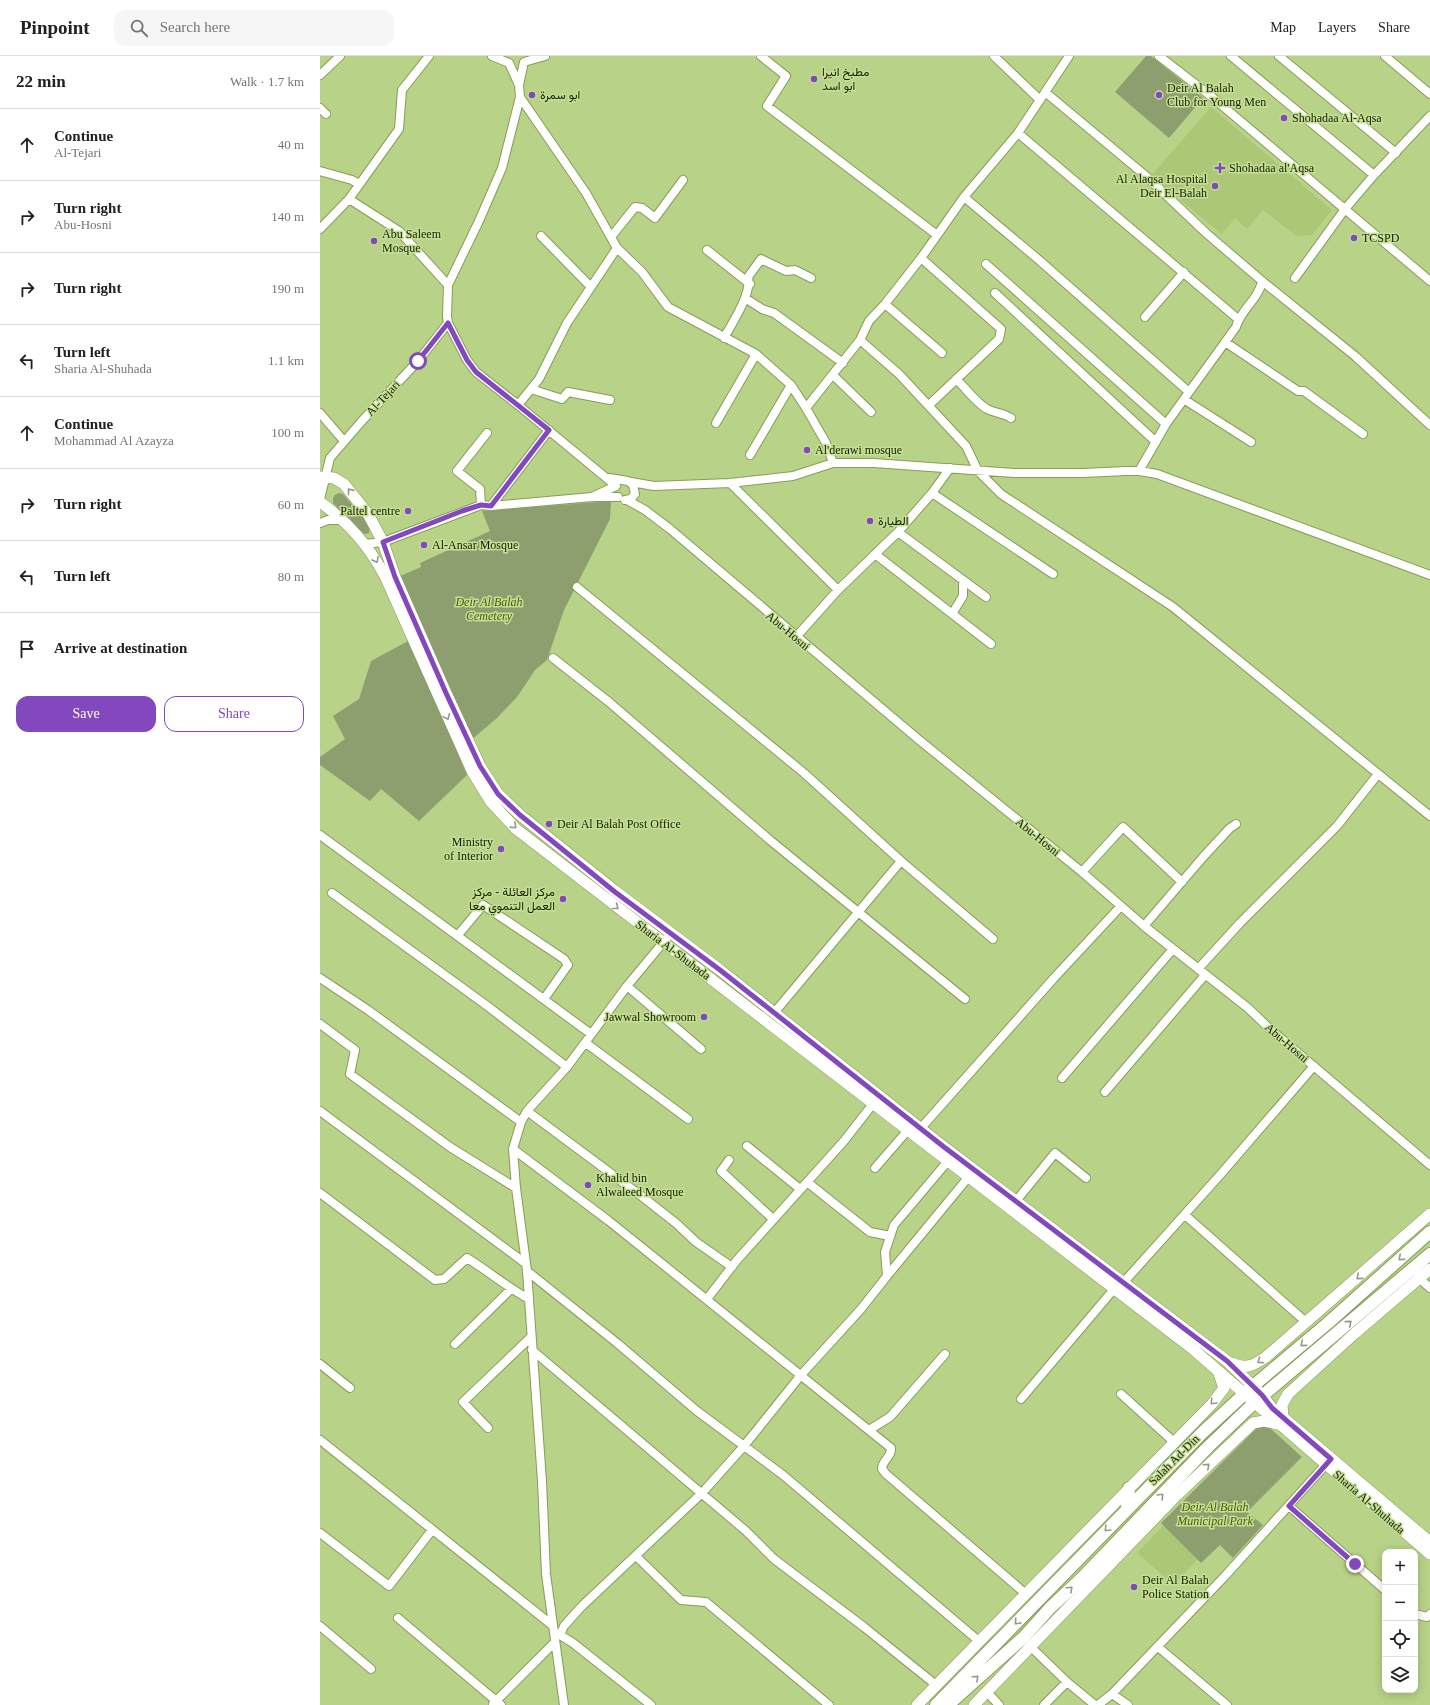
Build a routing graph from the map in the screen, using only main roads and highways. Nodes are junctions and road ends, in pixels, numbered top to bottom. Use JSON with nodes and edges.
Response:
{"nodes":[{"id":1,"x":323,"y":477,"type":"edge"},
{"id":2,"x":320,"y":501,"type":"edge"},
{"id":3,"x":876,"y":1100,"type":"junction"},
{"id":4,"x":971,"y":1174,"type":"junction"},
{"id":5,"x":1430,"y":1214,"type":"edge"},
{"id":6,"x":1430,"y":1232,"type":"edge"},
{"id":7,"x":1430,"y":1254,"type":"edge"},
{"id":8,"x":1430,"y":1269,"type":"edge"},
{"id":9,"x":1417,"y":1273,"type":"junction"},
{"id":10,"x":1118,"y":1286,"type":"junction"},
{"id":11,"x":1227,"y":1361,"type":"junction"},
{"id":12,"x":1217,"y":1369,"type":"junction"},
{"id":13,"x":1249,"y":1390,"type":"junction"},
{"id":14,"x":1258,"y":1399,"type":"junction"},
{"id":15,"x":1281,"y":1421,"type":"junction"},
{"id":16,"x":1328,"y":1462,"type":"junction"},
{"id":17,"x":1129,"y":1488,"type":"junction"},
{"id":18,"x":1127,"y":1507,"type":"junction"},
{"id":19,"x":1430,"y":1542,"type":"edge"},
{"id":20,"x":1430,"y":1554,"type":"edge"},
{"id":21,"x":917,"y":1705,"type":"edge"},
{"id":22,"x":936,"y":1705,"type":"edge"},
{"id":23,"x":948,"y":1705,"type":"edge"},
{"id":24,"x":974,"y":1705,"type":"edge"}],
"edges":[{"from":3,"to":1,"type":"main road","name":"Sharia Al-Shuhada","one_way":true},
{"from":2,"to":3,"type":"main road","name":"Sharia Al-Shuhada","one_way":true},
{"from":3,"to":4,"type":"main road","name":"Sharia Al-Shuhada"},
{"from":3,"to":4,"type":"main road","name":"Sharia Al-Shuhada"},
{"from":4,"to":10,"type":"main road","name":"Sharia Al-Shuhada"},
{"from":4,"to":10,"type":"main road","name":"Sharia Al-Shuhada"},
{"from":5,"to":11,"type":"main road","one_way":true},
{"from":6,"to":13,"type":"highway","name":"Salah Ad-Din","one_way":true},
{"from":7,"to":9,"type":"highway","name":"Salah Ad-Din"},
{"from":8,"to":9,"type":"main road"},
{"from":14,"to":9,"type":"highway","name":"Salah Ad-Din","one_way":true},
{"from":9,"to":15,"type":"main road"},
{"from":10,"to":11,"type":"main road","name":"Sharia Al-Shuhada"},
{"from":10,"to":12,"type":"main road","name":"Sharia Al-Shuhada"},
{"from":11,"to":13,"type":"main road","name":"Sharia Al-Shuhada"},
{"from":12,"to":13,"type":"main road","name":"Sharia Al-Shuhada"},
{"from":12,"to":17,"type":"main road","one_way":true},
{"from":13,"to":14,"type":"main road"},
{"from":13,"to":18,"type":"highway","name":"Salah Ad-Din"},
{"from":14,"to":15,"type":"main road"},
{"from":23,"to":14,"type":"highway","name":"Salah Ad-Din","one_way":true},
{"from":15,"to":16,"type":"main road"},
{"from":24,"to":15,"type":"main road","one_way":true},
{"from":16,"to":19,"type":"main road"},
{"from":16,"to":20,"type":"main road","name":"Sharia Al-Shuhada"},
{"from":17,"to":18,"type":"highway"},
{"from":17,"to":21,"type":"main road"},
{"from":18,"to":22,"type":"highway","name":"Salah Ad-Din","one_way":true}]}
